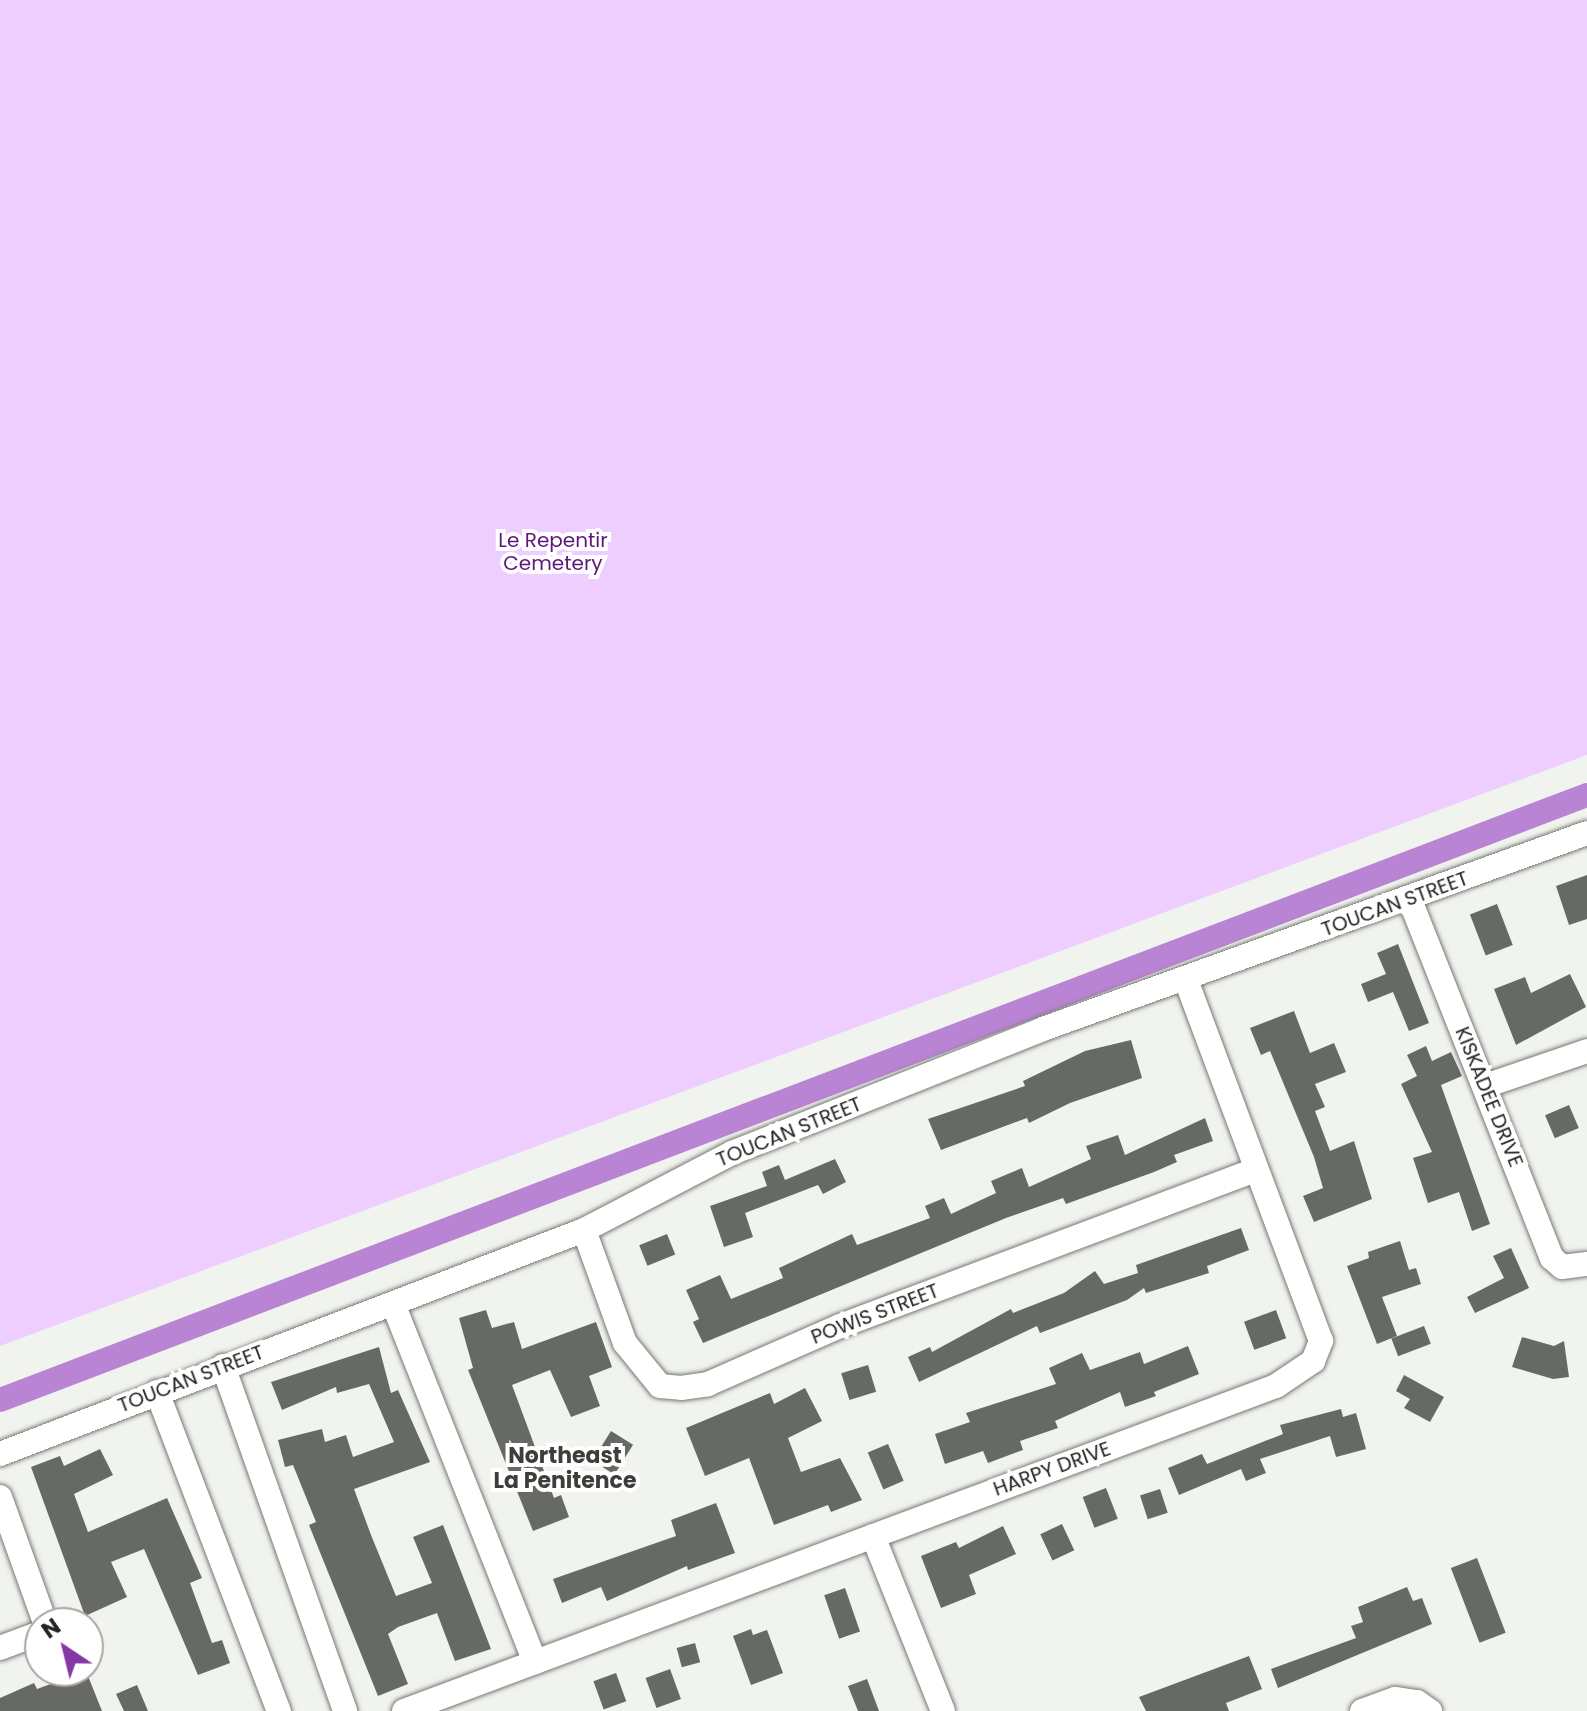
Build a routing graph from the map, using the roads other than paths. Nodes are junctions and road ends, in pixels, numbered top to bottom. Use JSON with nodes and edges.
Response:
{"nodes":[{"id":1,"x":1587,"y":833,"type":"edge"},
{"id":2,"x":1410,"y":900,"type":"junction"},
{"id":3,"x":1186,"y":979,"type":"junction"},
{"id":4,"x":1587,"y":1051,"type":"edge"},
{"id":5,"x":1485,"y":1086,"type":"junction"},
{"id":6,"x":1255,"y":1170,"type":"junction"},
{"id":7,"x":584,"y":1230,"type":"junction"},
{"id":8,"x":1587,"y":1264,"type":"edge"},
{"id":9,"x":394,"y":1306,"type":"junction"},
{"id":10,"x":223,"y":1366,"type":"junction"},
{"id":11,"x":157,"y":1392,"type":"junction"},
{"id":12,"x":0,"y":1454,"type":"edge"},
{"id":13,"x":0,"y":1497,"type":"edge"},
{"id":14,"x":873,"y":1536,"type":"junction"},
{"id":15,"x":39,"y":1607,"type":"edge"},
{"id":16,"x":24,"y":1639,"type":"edge"},
{"id":17,"x":0,"y":1648,"type":"edge"},
{"id":18,"x":535,"y":1662,"type":"junction"},
{"id":19,"x":279,"y":1711,"type":"edge"},
{"id":20,"x":345,"y":1711,"type":"edge"},
{"id":21,"x":404,"y":1711,"type":"edge"},
{"id":22,"x":943,"y":1711,"type":"edge"},
{"id":23,"x":1362,"y":1711,"type":"edge"},
{"id":24,"x":1430,"y":1711,"type":"edge"}],
"edges":[{"from":1,"to":2,"type":"street","name":"TOUCAN STREET"},
{"from":2,"to":3,"type":"street","name":"TOUCAN STREET"},
{"from":2,"to":5,"type":"street","name":"KISKADEE DRIVE"},
{"from":3,"to":6,"type":"street","name":"HARPY DRIVE"},
{"from":3,"to":7,"type":"street","name":"TOUCAN STREET"},
{"from":4,"to":5,"type":"street"},
{"from":5,"to":8,"type":"street","name":"KISKADEE DRIVE"},
{"from":6,"to":7,"type":"street","name":"POWIS STREET"},
{"from":6,"to":14,"type":"street","name":"HARPY DRIVE"},
{"from":7,"to":9,"type":"street","name":"TOUCAN STREET"},
{"from":9,"to":10,"type":"street","name":"TOUCAN STREET"},
{"from":9,"to":18,"type":"street"},
{"from":10,"to":11,"type":"street","name":"TOUCAN STREET"},
{"from":10,"to":20,"type":"street"},
{"from":11,"to":12,"type":"street","name":"TOUCAN STREET"},
{"from":11,"to":19,"type":"street"},
{"from":13,"to":15,"type":"street"},
{"from":14,"to":18,"type":"street","name":"HARPY DRIVE"},
{"from":14,"to":22,"type":"street"},
{"from":16,"to":17,"type":"street"},
{"from":18,"to":21,"type":"street","name":"HARPY DRIVE"},
{"from":23,"to":24,"type":"street"}]}
